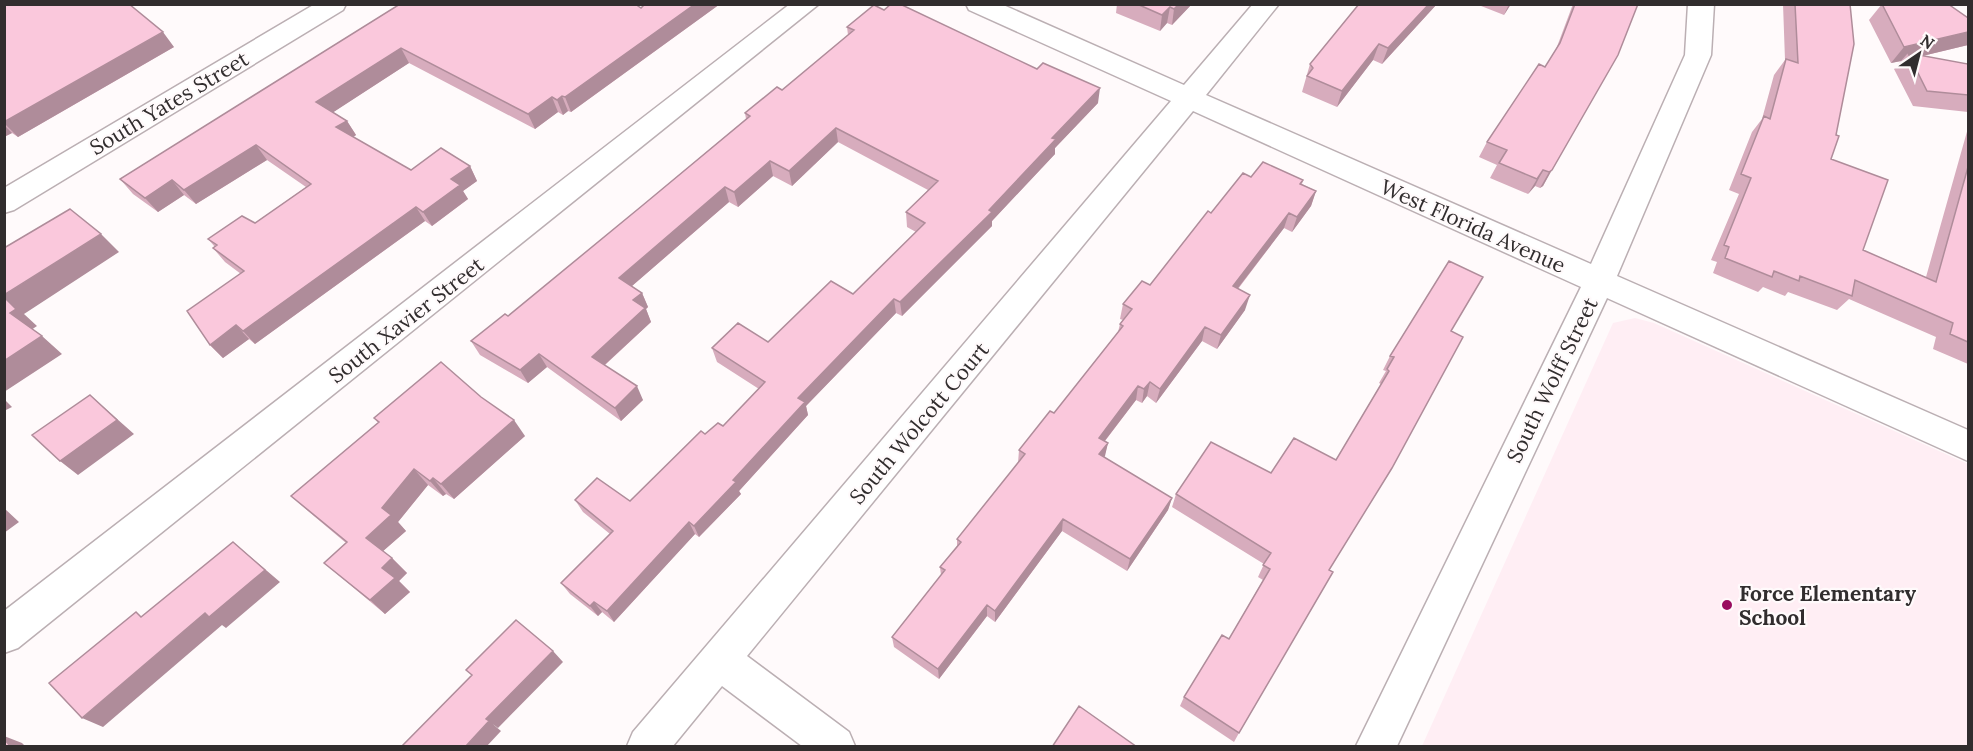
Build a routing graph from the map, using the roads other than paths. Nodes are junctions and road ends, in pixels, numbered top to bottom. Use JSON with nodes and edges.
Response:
{"nodes":[{"id":1,"x":334,"y":4,"type":"edge"},
{"id":2,"x":807,"y":4,"type":"edge"},
{"id":3,"x":978,"y":4,"type":"edge"},
{"id":4,"x":1267,"y":4,"type":"edge"},
{"id":5,"x":1701,"y":4,"type":"edge"},
{"id":6,"x":1190,"y":99,"type":"junction"},
{"id":7,"x":4,"y":202,"type":"edge"},
{"id":8,"x":1599,"y":282,"type":"junction"},
{"id":9,"x":1968,"y":446,"type":"edge"},
{"id":10,"x":4,"y":634,"type":"edge"},
{"id":11,"x":721,"y":661,"type":"junction"},
{"id":12,"x":647,"y":747,"type":"edge"},
{"id":13,"x":835,"y":747,"type":"edge"},
{"id":14,"x":1376,"y":747,"type":"edge"}],
"edges":[{"from":1,"to":7,"type":"street","name":"South Yates Street"},
{"from":2,"to":10,"type":"street","name":"South Xavier Street"},
{"from":3,"to":6,"type":"street","name":"West Florida Avenue"},
{"from":4,"to":6,"type":"street","name":"South Wolcott Court"},
{"from":5,"to":8,"type":"street","name":"South Wolff Street"},
{"from":6,"to":8,"type":"street","name":"West Florida Avenue"},
{"from":6,"to":11,"type":"street","name":"South Wolcott Court"},
{"from":8,"to":9,"type":"street","name":"West Florida Avenue"},
{"from":8,"to":14,"type":"street","name":"South Wolff Street"},
{"from":11,"to":12,"type":"street","name":"South Wolcott Court"},
{"from":11,"to":13,"type":"street"}]}
